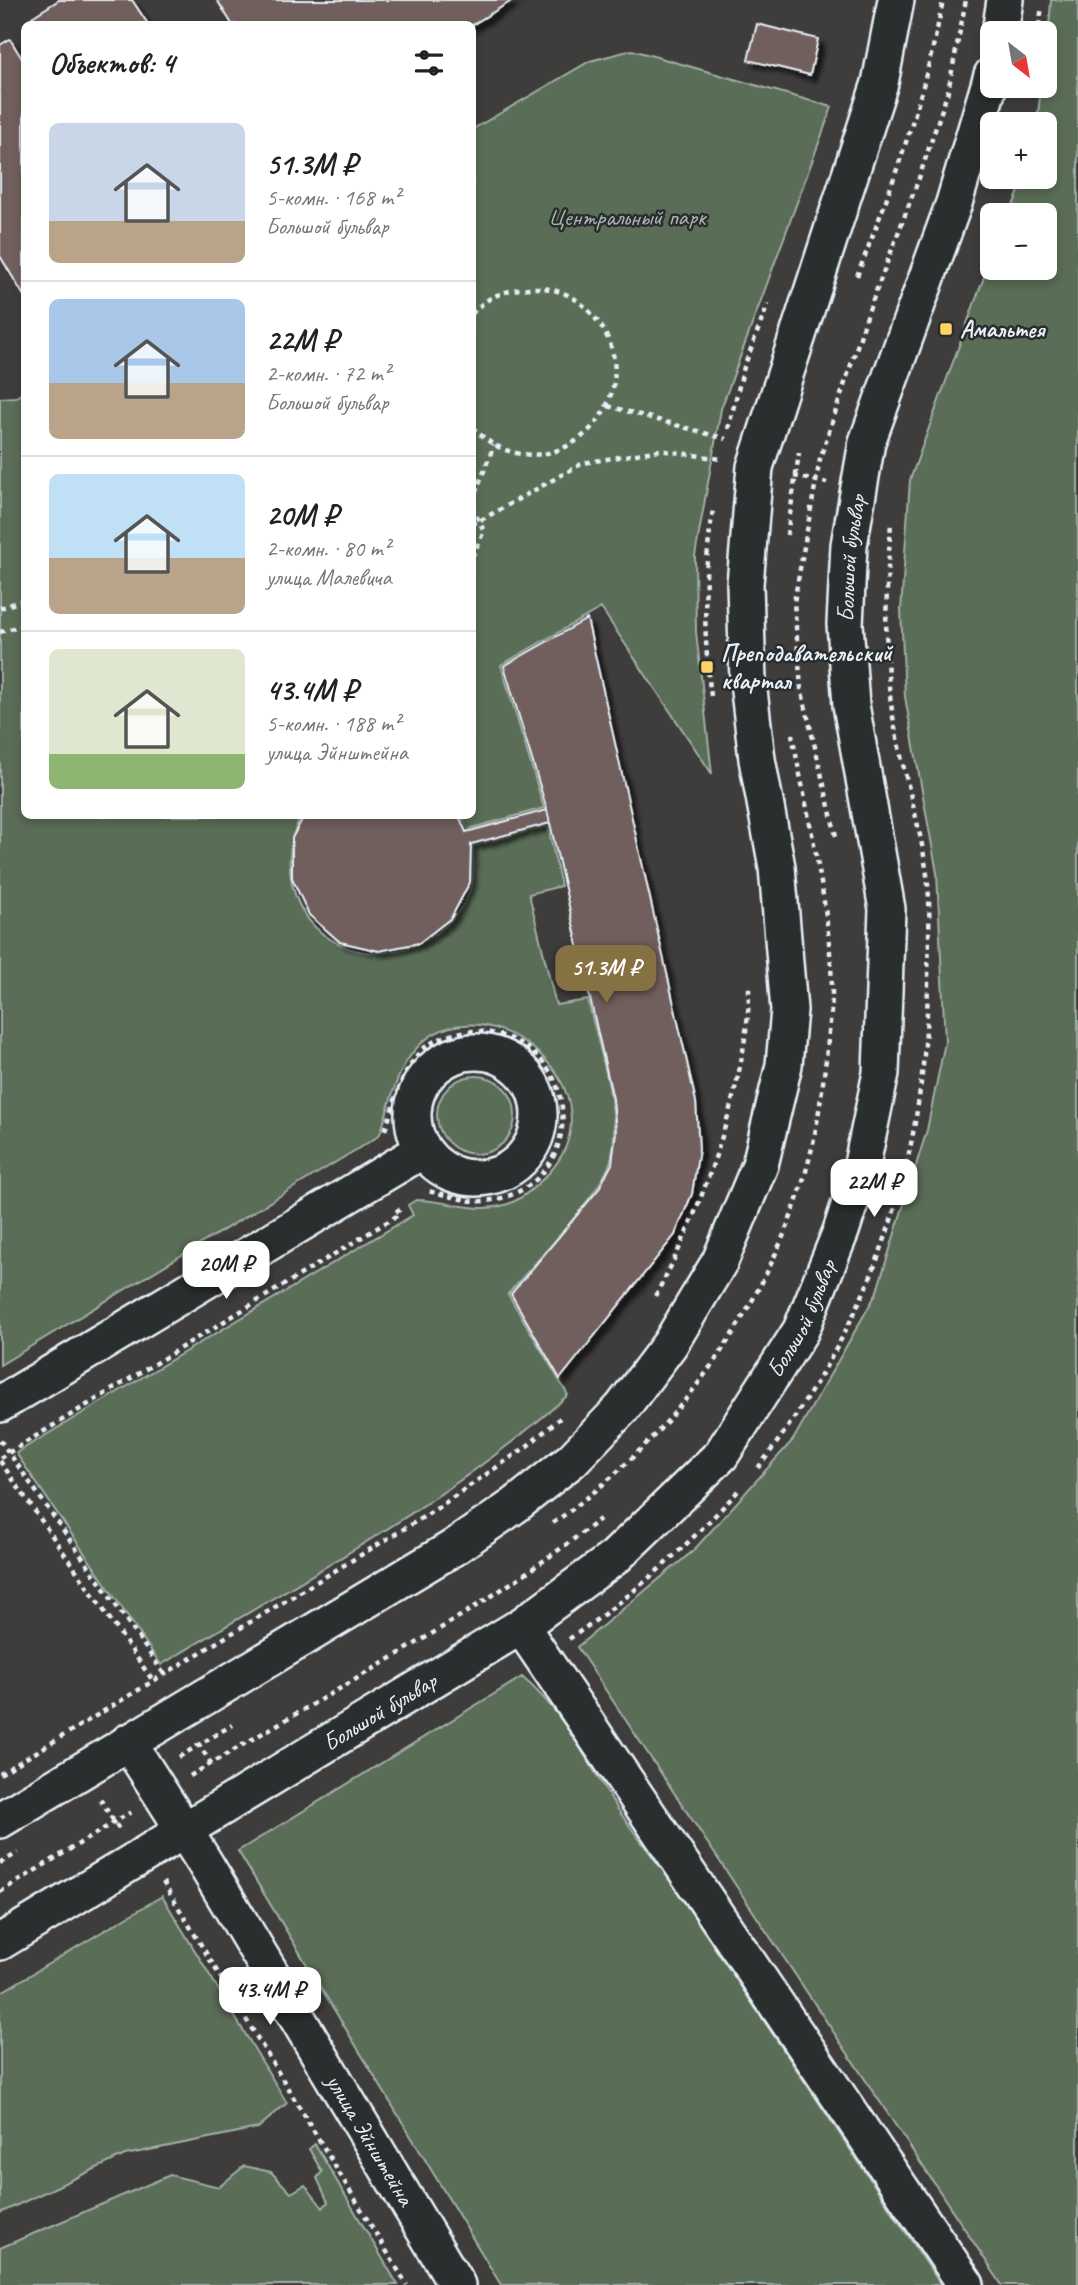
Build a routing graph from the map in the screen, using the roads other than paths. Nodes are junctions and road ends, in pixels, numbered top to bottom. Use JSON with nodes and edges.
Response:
{"nodes":[{"id":1,"x":895,"y":0,"type":"edge"},
{"id":2,"x":1005,"y":0,"type":"edge"},
{"id":3,"x":1002,"y":21,"type":"edge"},
{"id":4,"x":985,"y":98,"type":"edge"},
{"id":5,"x":424,"y":1150,"type":"dead end"},
{"id":6,"x":0,"y":1404,"type":"edge"},
{"id":7,"x":521,"y":1626,"type":"junction"},
{"id":8,"x":128,"y":1742,"type":"junction"},
{"id":9,"x":0,"y":1819,"type":"edge"},
{"id":10,"x":185,"y":1831,"type":"junction"},
{"id":11,"x":0,"y":1942,"type":"edge"},
{"id":12,"x":457,"y":2285,"type":"edge"},
{"id":13,"x":966,"y":2285,"type":"edge"}],
"edges":[{"from":1,"to":8,"type":"street"},
{"from":2,"to":3,"type":"street"},
{"from":4,"to":7,"type":"street","name":"Большой бульвар"},
{"from":5,"to":6,"type":"street"},
{"from":7,"to":10,"type":"street","name":"Большой бульвар"},
{"from":7,"to":13,"type":"street"},
{"from":8,"to":9,"type":"street"},
{"from":8,"to":10,"type":"street","name":"улица Эйнштейна"},
{"from":10,"to":11,"type":"street","name":"Большой бульвар"},
{"from":10,"to":12,"type":"street","name":"улица Эйнштейна"}]}
